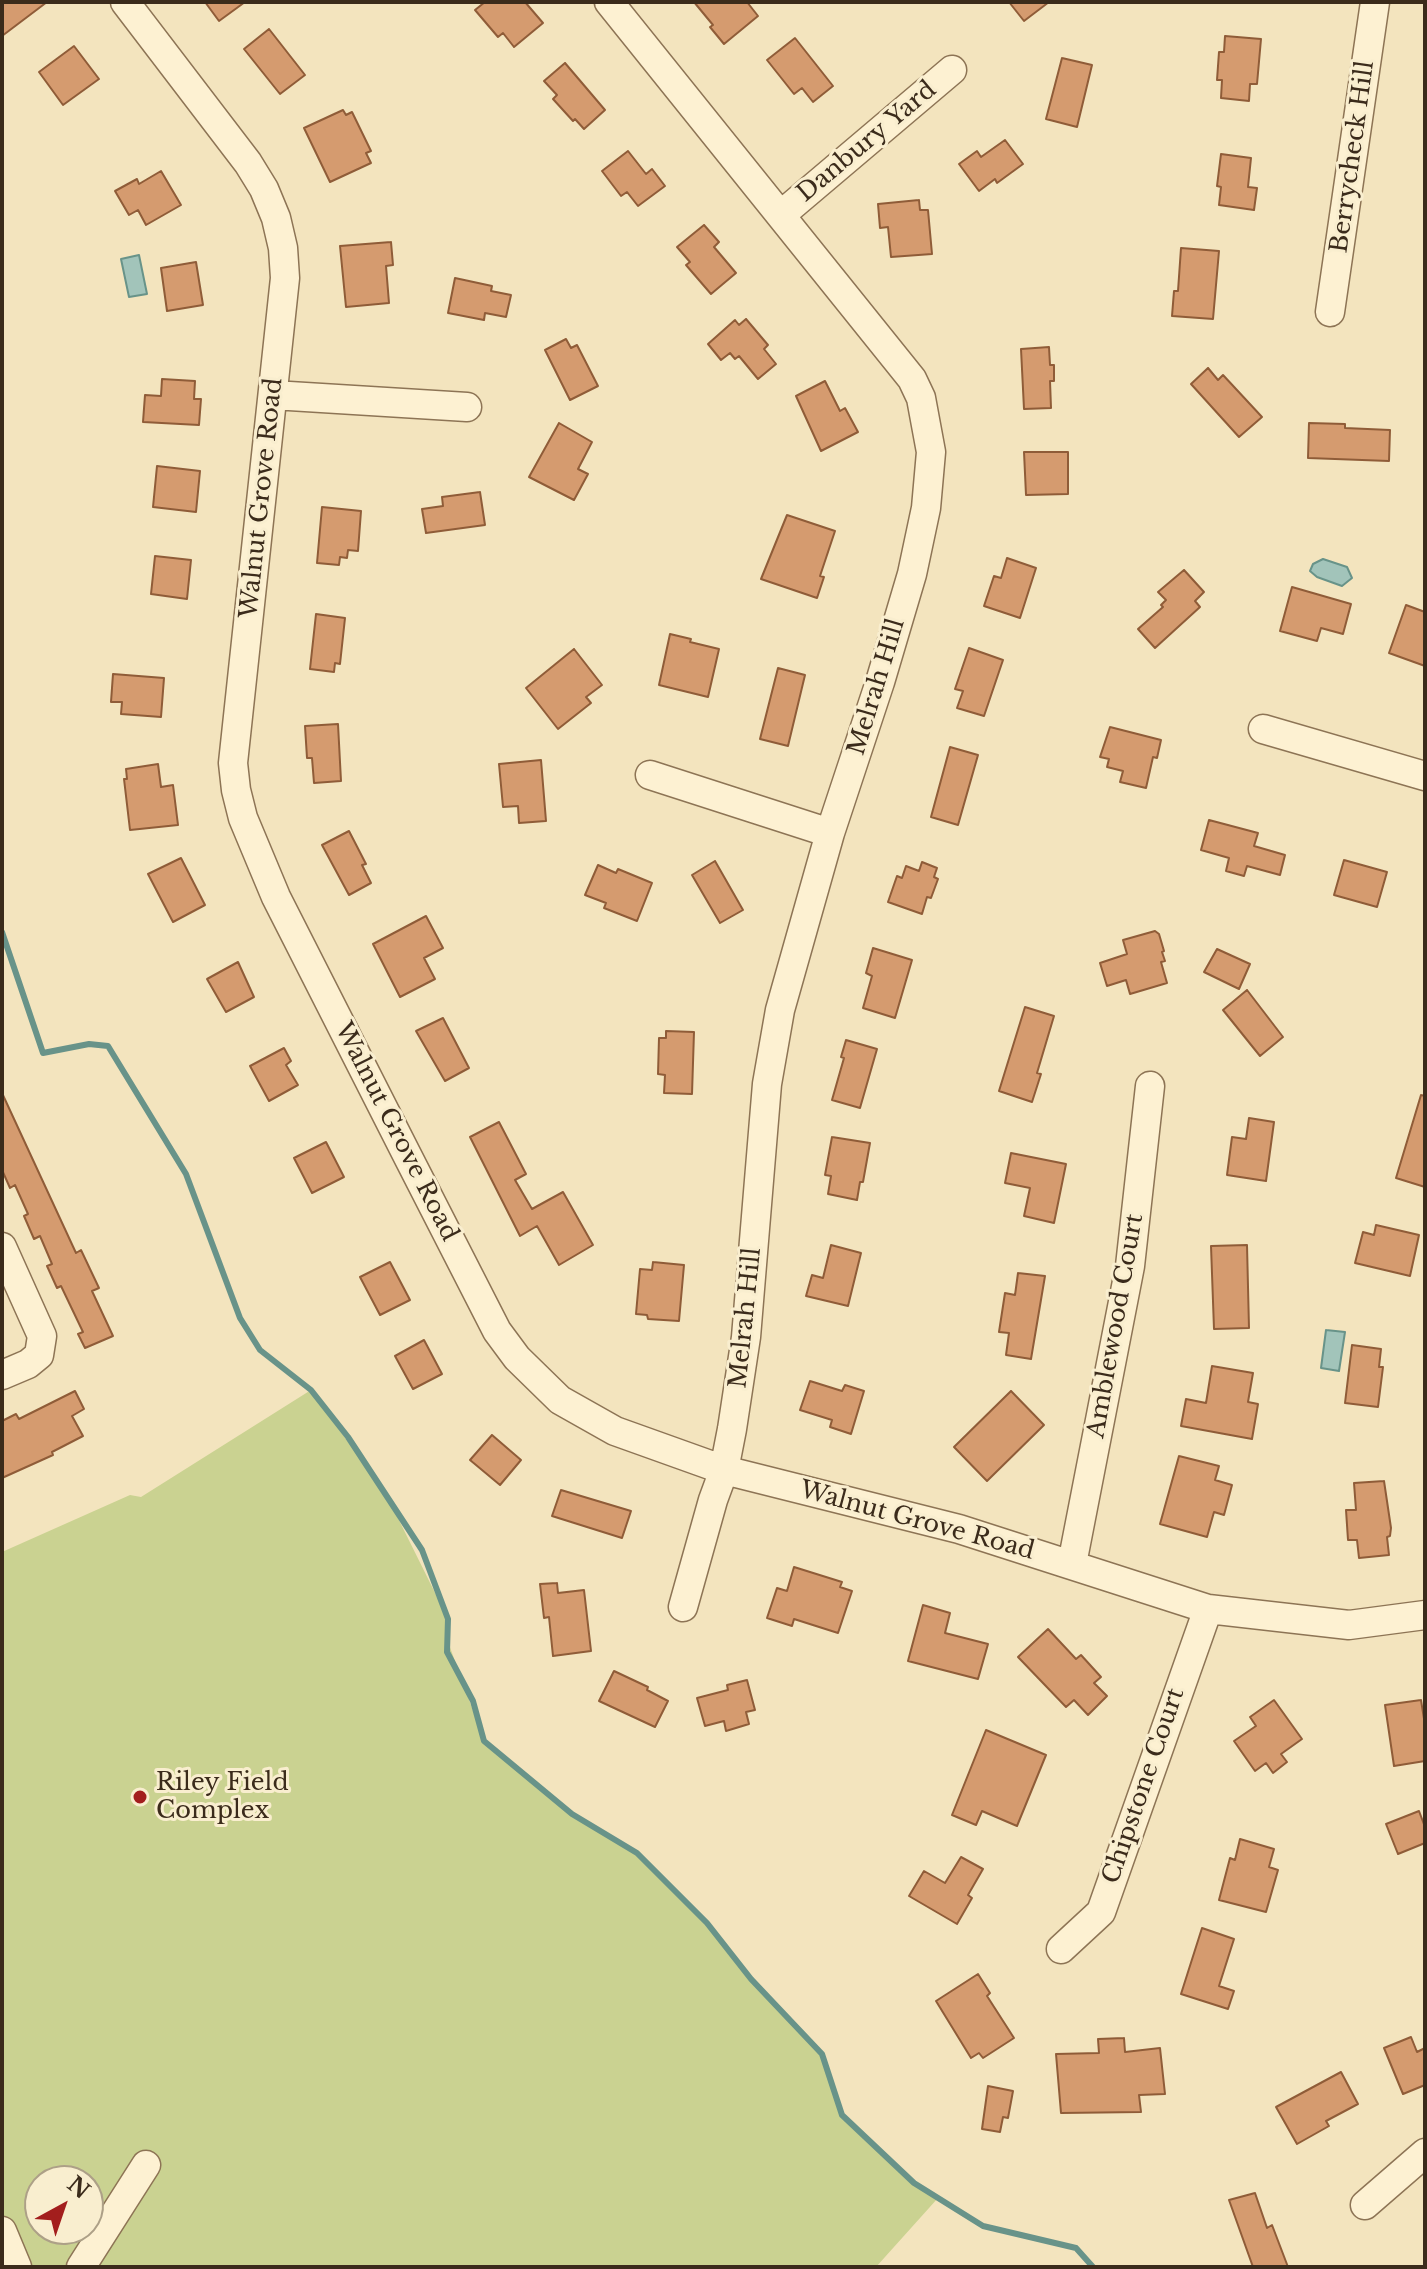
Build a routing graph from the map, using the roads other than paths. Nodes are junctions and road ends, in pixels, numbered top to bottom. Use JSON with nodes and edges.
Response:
{"nodes":[{"id":1,"x":125,"y":2,"type":"edge"},
{"id":2,"x":609,"y":2,"type":"edge"},
{"id":3,"x":1375,"y":2,"type":"edge"},
{"id":4,"x":952,"y":70,"type":"dead end"},
{"id":5,"x":782,"y":214,"type":"junction"},
{"id":6,"x":1330,"y":312,"type":"dead end"},
{"id":7,"x":273,"y":395,"type":"junction"},
{"id":8,"x":467,"y":407,"type":"dead end"},
{"id":9,"x":1263,"y":729,"type":"dead end"},
{"id":10,"x":650,"y":775,"type":"dead end"},
{"id":11,"x":1425,"y":776,"type":"edge"},
{"id":12,"x":830,"y":833,"type":"junction"},
{"id":13,"x":1150,"y":1086,"type":"dead end"},
{"id":14,"x":2,"y":1247,"type":"edge"},
{"id":15,"x":2,"y":1375,"type":"edge"},
{"id":16,"x":724,"y":1470,"type":"junction"},
{"id":17,"x":1072,"y":1564,"type":"junction"},
{"id":18,"x":683,"y":1607,"type":"dead end"},
{"id":19,"x":1208,"y":1609,"type":"junction"},
{"id":20,"x":1425,"y":1615,"type":"edge"},
{"id":21,"x":1061,"y":1949,"type":"dead end"},
{"id":22,"x":1425,"y":2153,"type":"edge"},
{"id":23,"x":146,"y":2165,"type":"dead end"},
{"id":24,"x":1365,"y":2205,"type":"dead end"},
{"id":25,"x":2,"y":2231,"type":"edge"},
{"id":26,"x":17,"y":2267,"type":"edge"},
{"id":27,"x":81,"y":2267,"type":"edge"}],
"edges":[{"from":1,"to":7,"type":"street","name":"Walnut Grove Road"},
{"from":2,"to":5,"type":"street","name":"Melrah Hill"},
{"from":3,"to":6,"type":"street","name":"Berrycheck Hill"},
{"from":4,"to":5,"type":"street","name":"Danbury Yard"},
{"from":5,"to":12,"type":"street","name":"Melrah Hill"},
{"from":7,"to":8,"type":"street"},
{"from":7,"to":16,"type":"street","name":"Walnut Grove Road"},
{"from":9,"to":11,"type":"street"},
{"from":10,"to":12,"type":"street"},
{"from":12,"to":16,"type":"street","name":"Melrah Hill"},
{"from":13,"to":17,"type":"street","name":"Amblewood Court"},
{"from":14,"to":15,"type":"street"},
{"from":16,"to":17,"type":"street","name":"Walnut Grove Road"},
{"from":16,"to":18,"type":"street","name":"Melrah Hill"},
{"from":17,"to":19,"type":"street","name":"Walnut Grove Road"},
{"from":19,"to":20,"type":"street","name":"Walnut Grove Road"},
{"from":19,"to":21,"type":"street","name":"Chipstone Court"},
{"from":22,"to":24,"type":"street"},
{"from":23,"to":27,"type":"street"},
{"from":25,"to":26,"type":"street"}]}
